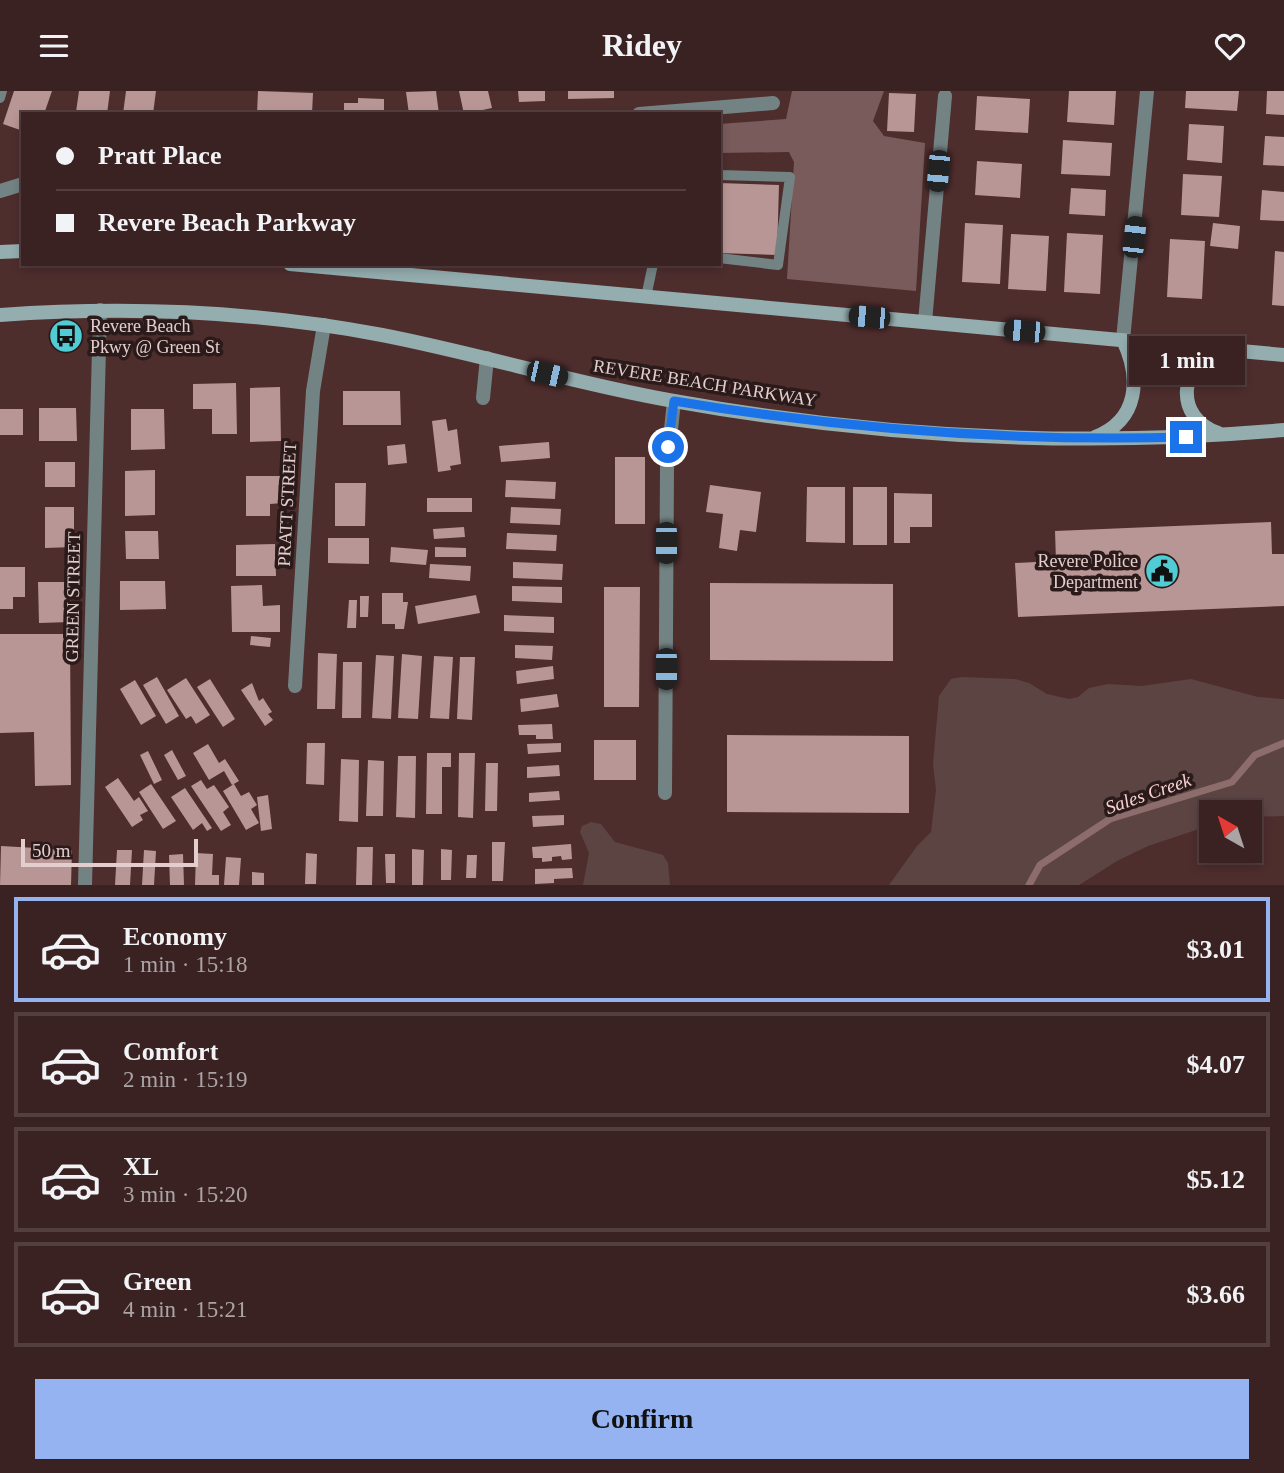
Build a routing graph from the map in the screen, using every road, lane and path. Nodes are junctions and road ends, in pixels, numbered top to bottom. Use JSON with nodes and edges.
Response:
{"nodes":[{"id":1,"x":2,"y":91,"type":"edge"},
{"id":2,"x":1147,"y":91,"type":"edge"},
{"id":3,"x":945,"y":96,"type":"dead end"},
{"id":4,"x":0,"y":98,"type":"edge"},
{"id":5,"x":773,"y":103,"type":"dead end"},
{"id":6,"x":663,"y":112,"type":"edge"},
{"id":7,"x":721,"y":175,"type":"edge"},
{"id":8,"x":21,"y":185,"type":"edge"},
{"id":9,"x":0,"y":191,"type":"edge"},
{"id":10,"x":21,"y":251,"type":"edge"},
{"id":11,"x":0,"y":252,"type":"edge"},
{"id":12,"x":721,"y":258,"type":"edge"},
{"id":13,"x":312,"y":266,"type":"edge"},
{"id":14,"x":653,"y":266,"type":"edge"},
{"id":15,"x":646,"y":297,"type":"junction"},
{"id":16,"x":100,"y":310,"type":"junction"},
{"id":17,"x":0,"y":315,"type":"edge"},
{"id":18,"x":925,"y":322,"type":"junction"},
{"id":19,"x":324,"y":325,"type":"junction"},
{"id":20,"x":1123,"y":340,"type":"junction"},
{"id":21,"x":1222,"y":349,"type":"junction"},
{"id":22,"x":1284,"y":355,"type":"edge"},
{"id":23,"x":487,"y":358,"type":"junction"},
{"id":24,"x":483,"y":398,"type":"dead end"},
{"id":25,"x":674,"y":401,"type":"junction"},
{"id":26,"x":1284,"y":430,"type":"edge"},
{"id":27,"x":1229,"y":435,"type":"junction"},
{"id":28,"x":1090,"y":438,"type":"junction"},
{"id":29,"x":295,"y":686,"type":"dead end"},
{"id":30,"x":665,"y":793,"type":"dead end"},
{"id":31,"x":85,"y":885,"type":"edge"}],
"edges":[{"from":1,"to":4,"type":"lane"},
{"from":2,"to":20,"type":"street"},
{"from":3,"to":18,"type":"street"},
{"from":5,"to":6,"type":"street"},
{"from":7,"to":12,"type":"lane"},
{"from":8,"to":9,"type":"street"},
{"from":10,"to":11,"type":"main road"},
{"from":13,"to":15,"type":"main road"},
{"from":14,"to":15,"type":"lane"},
{"from":15,"to":18,"type":"main road"},
{"from":16,"to":17,"type":"main road","name":"REVERE BEACH PARKWAY"},
{"from":16,"to":19,"type":"main road","name":"REVERE BEACH PARKWAY"},
{"from":16,"to":31,"type":"street","name":"GREEN STREET"},
{"from":18,"to":20,"type":"main road"},
{"from":19,"to":23,"type":"main road","name":"REVERE BEACH PARKWAY"},
{"from":19,"to":29,"type":"street","name":"PRATT STREET"},
{"from":20,"to":21,"type":"main road"},
{"from":20,"to":28,"type":"main road"},
{"from":21,"to":22,"type":"main road"},
{"from":21,"to":27,"type":"main road"},
{"from":23,"to":24,"type":"street"},
{"from":23,"to":25,"type":"main road","name":"REVERE BEACH PARKWAY"},
{"from":25,"to":28,"type":"main road","name":"REVERE BEACH PARKWAY"},
{"from":25,"to":30,"type":"street"},
{"from":26,"to":27,"type":"main road","name":"REVERE BEACH PARKWAY"},
{"from":27,"to":28,"type":"main road","name":"REVERE BEACH PARKWAY"}]}
